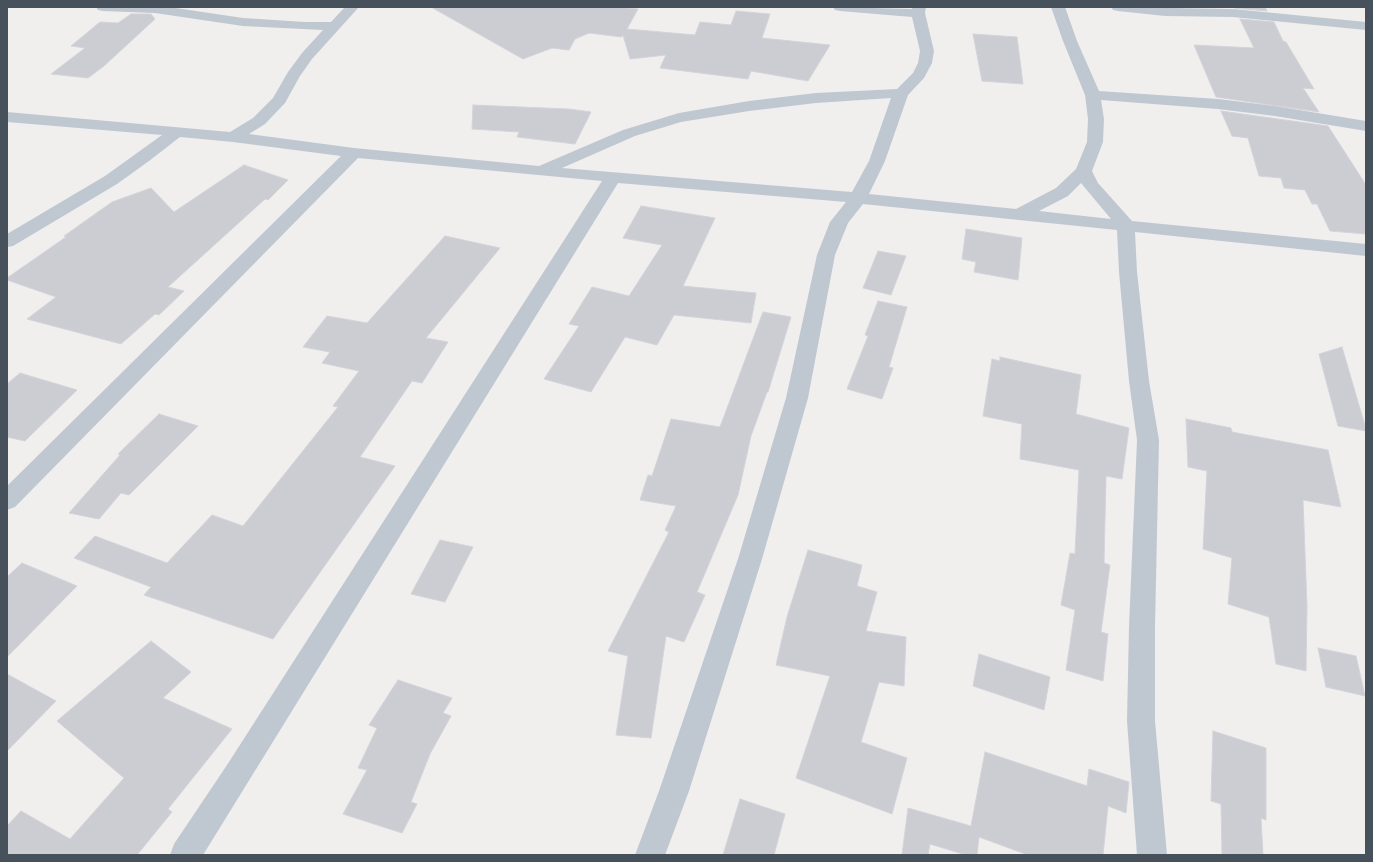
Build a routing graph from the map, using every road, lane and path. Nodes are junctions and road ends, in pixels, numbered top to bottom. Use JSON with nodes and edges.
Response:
{"nodes":[{"id":1,"x":103,"y":7,"type":"edge"},
{"id":2,"x":352,"y":7,"type":"edge"},
{"id":3,"x":840,"y":7,"type":"edge"},
{"id":4,"x":1058,"y":7,"type":"edge"},
{"id":5,"x":1118,"y":7,"type":"edge"},
{"id":6,"x":918,"y":10,"type":"edge"},
{"id":7,"x":334,"y":26,"type":"junction"},
{"id":8,"x":1366,"y":26,"type":"edge"},
{"id":9,"x":901,"y":93,"type":"junction"},
{"id":10,"x":1093,"y":95,"type":"junction"},
{"id":11,"x":7,"y":116,"type":"edge"},
{"id":12,"x":1366,"y":126,"type":"edge"},
{"id":13,"x":176,"y":132,"type":"junction"},
{"id":14,"x":233,"y":137,"type":"junction"},
{"id":15,"x":354,"y":153,"type":"junction"},
{"id":16,"x":542,"y":171,"type":"junction"},
{"id":17,"x":1084,"y":171,"type":"junction"},
{"id":18,"x":614,"y":176,"type":"junction"},
{"id":19,"x":858,"y":198,"type":"junction"},
{"id":20,"x":1020,"y":214,"type":"junction"},
{"id":21,"x":1126,"y":225,"type":"junction"},
{"id":22,"x":7,"y":242,"type":"edge"},
{"id":23,"x":1365,"y":251,"type":"edge"},
{"id":24,"x":7,"y":501,"type":"edge"},
{"id":25,"x":185,"y":855,"type":"edge"},
{"id":26,"x":650,"y":855,"type":"edge"},
{"id":27,"x":1152,"y":855,"type":"edge"}],
"edges":[{"from":1,"to":7,"type":"street"},
{"from":2,"to":7,"type":"street"},
{"from":3,"to":6,"type":"street"},
{"from":4,"to":10,"type":"street"},
{"from":5,"to":8,"type":"street"},
{"from":6,"to":9,"type":"street"},
{"from":7,"to":14,"type":"street"},
{"from":9,"to":16,"type":"street"},
{"from":9,"to":19,"type":"street"},
{"from":10,"to":12,"type":"street"},
{"from":10,"to":17,"type":"street"},
{"from":11,"to":13,"type":"street"},
{"from":13,"to":14,"type":"street"},
{"from":13,"to":22,"type":"street"},
{"from":14,"to":15,"type":"street"},
{"from":15,"to":16,"type":"street"},
{"from":15,"to":24,"type":"street"},
{"from":16,"to":18,"type":"street"},
{"from":17,"to":20,"type":"street"},
{"from":17,"to":21,"type":"street"},
{"from":18,"to":19,"type":"street"},
{"from":18,"to":25,"type":"street"},
{"from":19,"to":20,"type":"street"},
{"from":19,"to":26,"type":"street"},
{"from":20,"to":21,"type":"street"},
{"from":21,"to":23,"type":"street"},
{"from":21,"to":27,"type":"street"}]}
